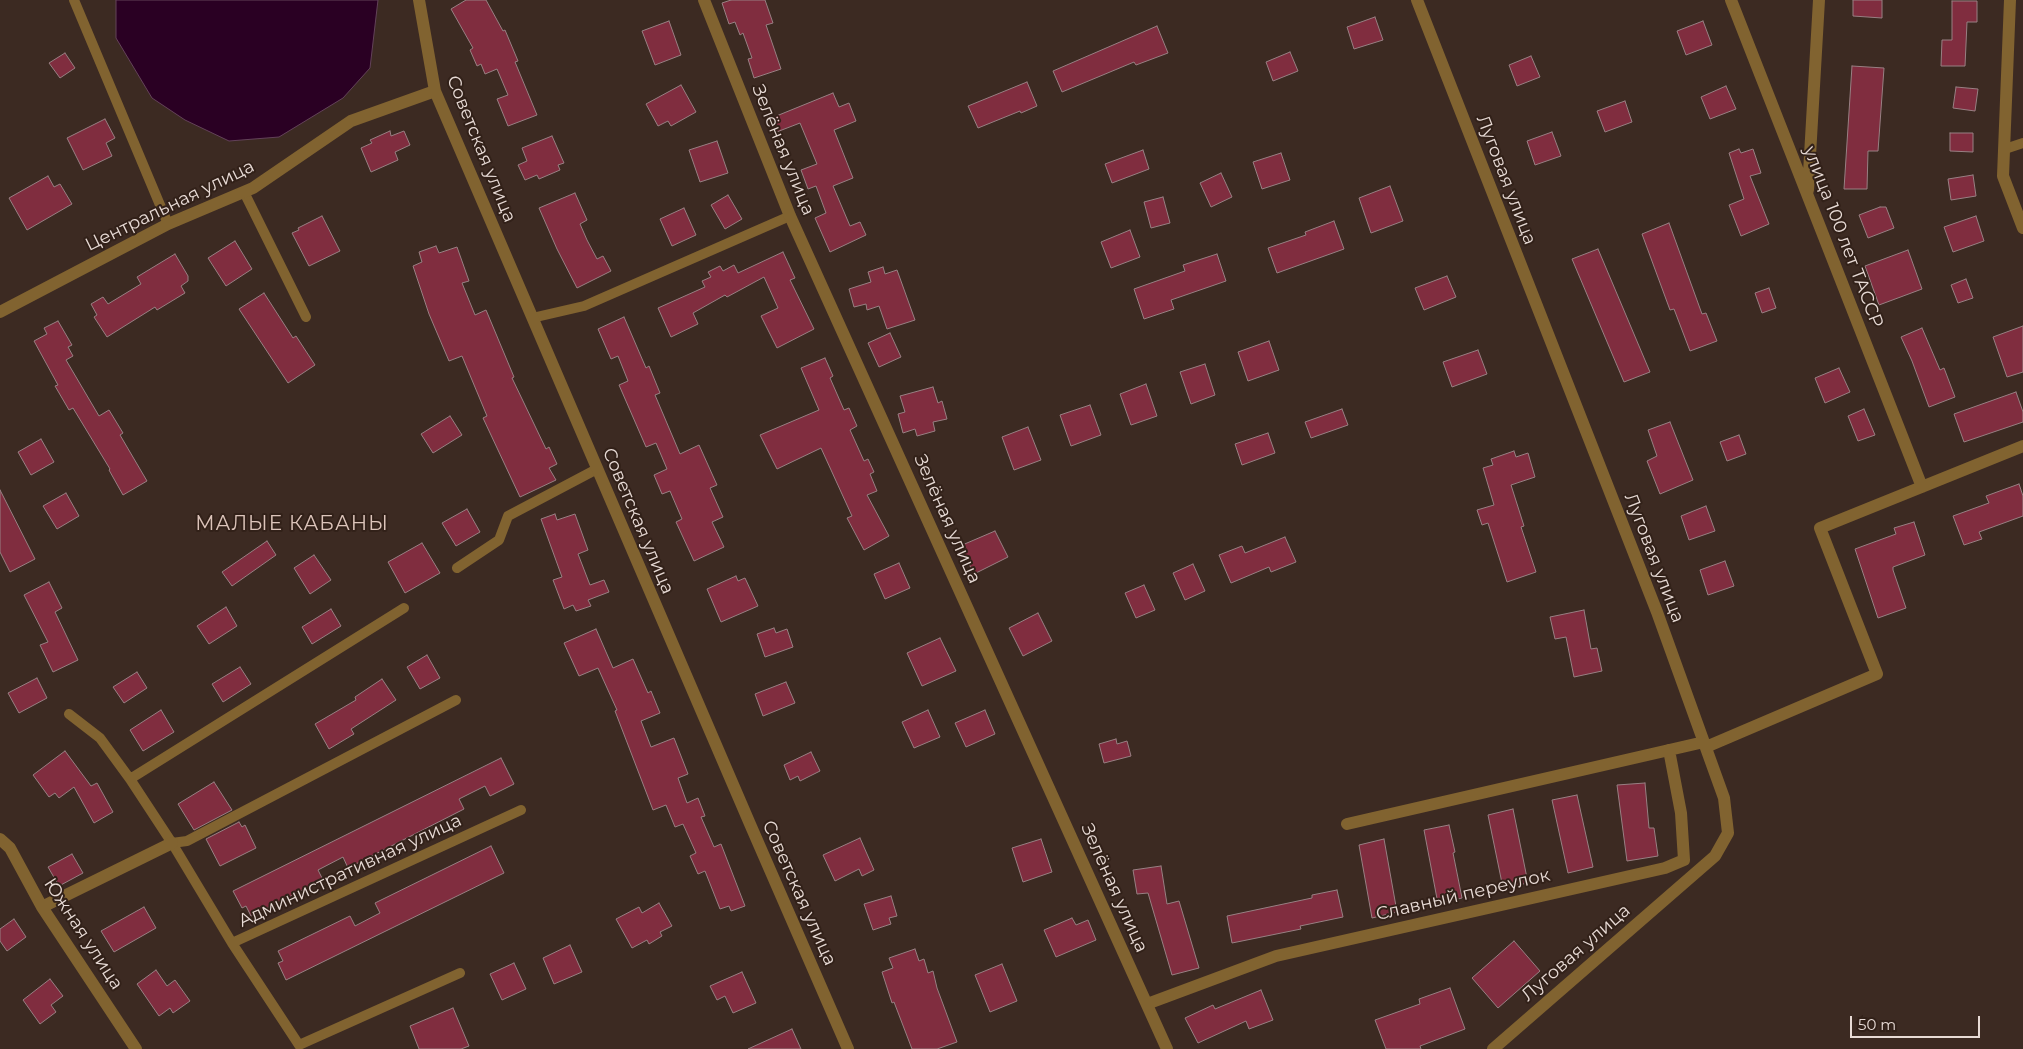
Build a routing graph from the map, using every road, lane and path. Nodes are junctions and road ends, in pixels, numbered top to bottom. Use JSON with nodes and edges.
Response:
{"nodes":[{"id":1,"x":74,"y":0,"type":"edge"},
{"id":2,"x":419,"y":0,"type":"edge"},
{"id":3,"x":704,"y":0,"type":"edge"},
{"id":4,"x":1417,"y":0,"type":"edge"},
{"id":5,"x":1732,"y":0,"type":"edge"},
{"id":6,"x":1819,"y":0,"type":"edge"},
{"id":7,"x":2010,"y":0,"type":"edge"},
{"id":8,"x":435,"y":92,"type":"junction"},
{"id":9,"x":2023,"y":143,"type":"edge"},
{"id":10,"x":2005,"y":149,"type":"junction"},
{"id":11,"x":244,"y":192,"type":"junction"},
{"id":12,"x":1808,"y":195,"type":"junction"},
{"id":13,"x":790,"y":216,"type":"junction"},
{"id":14,"x":168,"y":224,"type":"junction"},
{"id":15,"x":2023,"y":228,"type":"edge"},
{"id":16,"x":0,"y":312,"type":"edge"},
{"id":17,"x":306,"y":318,"type":"dead end"},
{"id":18,"x":532,"y":318,"type":"junction"},
{"id":19,"x":2023,"y":446,"type":"edge"},
{"id":20,"x":597,"y":469,"type":"junction"},
{"id":21,"x":1922,"y":487,"type":"junction"},
{"id":22,"x":458,"y":568,"type":"dead end"},
{"id":23,"x":404,"y":608,"type":"dead end"},
{"id":24,"x":456,"y":700,"type":"dead end"},
{"id":25,"x":69,"y":714,"type":"dead end"},
{"id":26,"x":1705,"y":745,"type":"junction"},
{"id":27,"x":1669,"y":750,"type":"junction"},
{"id":28,"x":130,"y":779,"type":"junction"},
{"id":29,"x":521,"y":810,"type":"dead end"},
{"id":30,"x":1347,"y":824,"type":"dead end"},
{"id":31,"x":0,"y":839,"type":"edge"},
{"id":32,"x":172,"y":843,"type":"junction"},
{"id":33,"x":42,"y":907,"type":"junction"},
{"id":34,"x":232,"y":943,"type":"junction"},
{"id":35,"x":460,"y":973,"type":"dead end"},
{"id":36,"x":1147,"y":1004,"type":"junction"},
{"id":37,"x":136,"y":1049,"type":"edge"},
{"id":38,"x":848,"y":1049,"type":"edge"},
{"id":39,"x":1167,"y":1049,"type":"edge"},
{"id":40,"x":1493,"y":1049,"type":"edge"}],
"edges":[{"from":1,"to":14,"type":"lane"},
{"from":2,"to":8,"type":"street","name":"Советская улица"},
{"from":3,"to":13,"type":"street","name":"Зелёная улица"},
{"from":4,"to":26,"type":"street","name":"Луговая улица"},
{"from":5,"to":12,"type":"street","name":"улица 100 лет ТАССР"},
{"from":6,"to":12,"type":"street"},
{"from":7,"to":10,"type":"street"},
{"from":8,"to":11,"type":"street","name":"Центральная улица"},
{"from":8,"to":18,"type":"street","name":"Советская улица"},
{"from":9,"to":10,"type":"lane"},
{"from":10,"to":15,"type":"street"},
{"from":11,"to":14,"type":"street","name":"Центральная улица"},
{"from":11,"to":17,"type":"lane"},
{"from":12,"to":21,"type":"street","name":"улица 100 лет ТАССР"},
{"from":13,"to":18,"type":"lane"},
{"from":13,"to":36,"type":"street","name":"Зелёная улица"},
{"from":14,"to":16,"type":"street","name":"Центральная улица"},
{"from":18,"to":20,"type":"street","name":"Советская улица"},
{"from":19,"to":21,"type":"street"},
{"from":20,"to":22,"type":"lane"},
{"from":20,"to":38,"type":"street","name":"Советская улица"},
{"from":21,"to":26,"type":"street"},
{"from":23,"to":28,"type":"lane"},
{"from":24,"to":32,"type":"lane"},
{"from":25,"to":28,"type":"lane","name":"Административная улица"},
{"from":26,"to":27,"type":"street"},
{"from":26,"to":40,"type":"street","name":"Луговая улица"},
{"from":27,"to":30,"type":"street"},
{"from":27,"to":36,"type":"street","name":"Славный переулок"},
{"from":28,"to":32,"type":"lane","name":"Административная улица"},
{"from":29,"to":34,"type":"lane","name":"Административная улица"},
{"from":31,"to":33,"type":"street","name":"Южная улица"},
{"from":32,"to":33,"type":"street"},
{"from":32,"to":34,"type":"lane","name":"Административная улица"},
{"from":33,"to":37,"type":"street","name":"Южная улица"},
{"from":34,"to":35,"type":"lane"},
{"from":36,"to":39,"type":"street","name":"Зелёная улица"}]}
